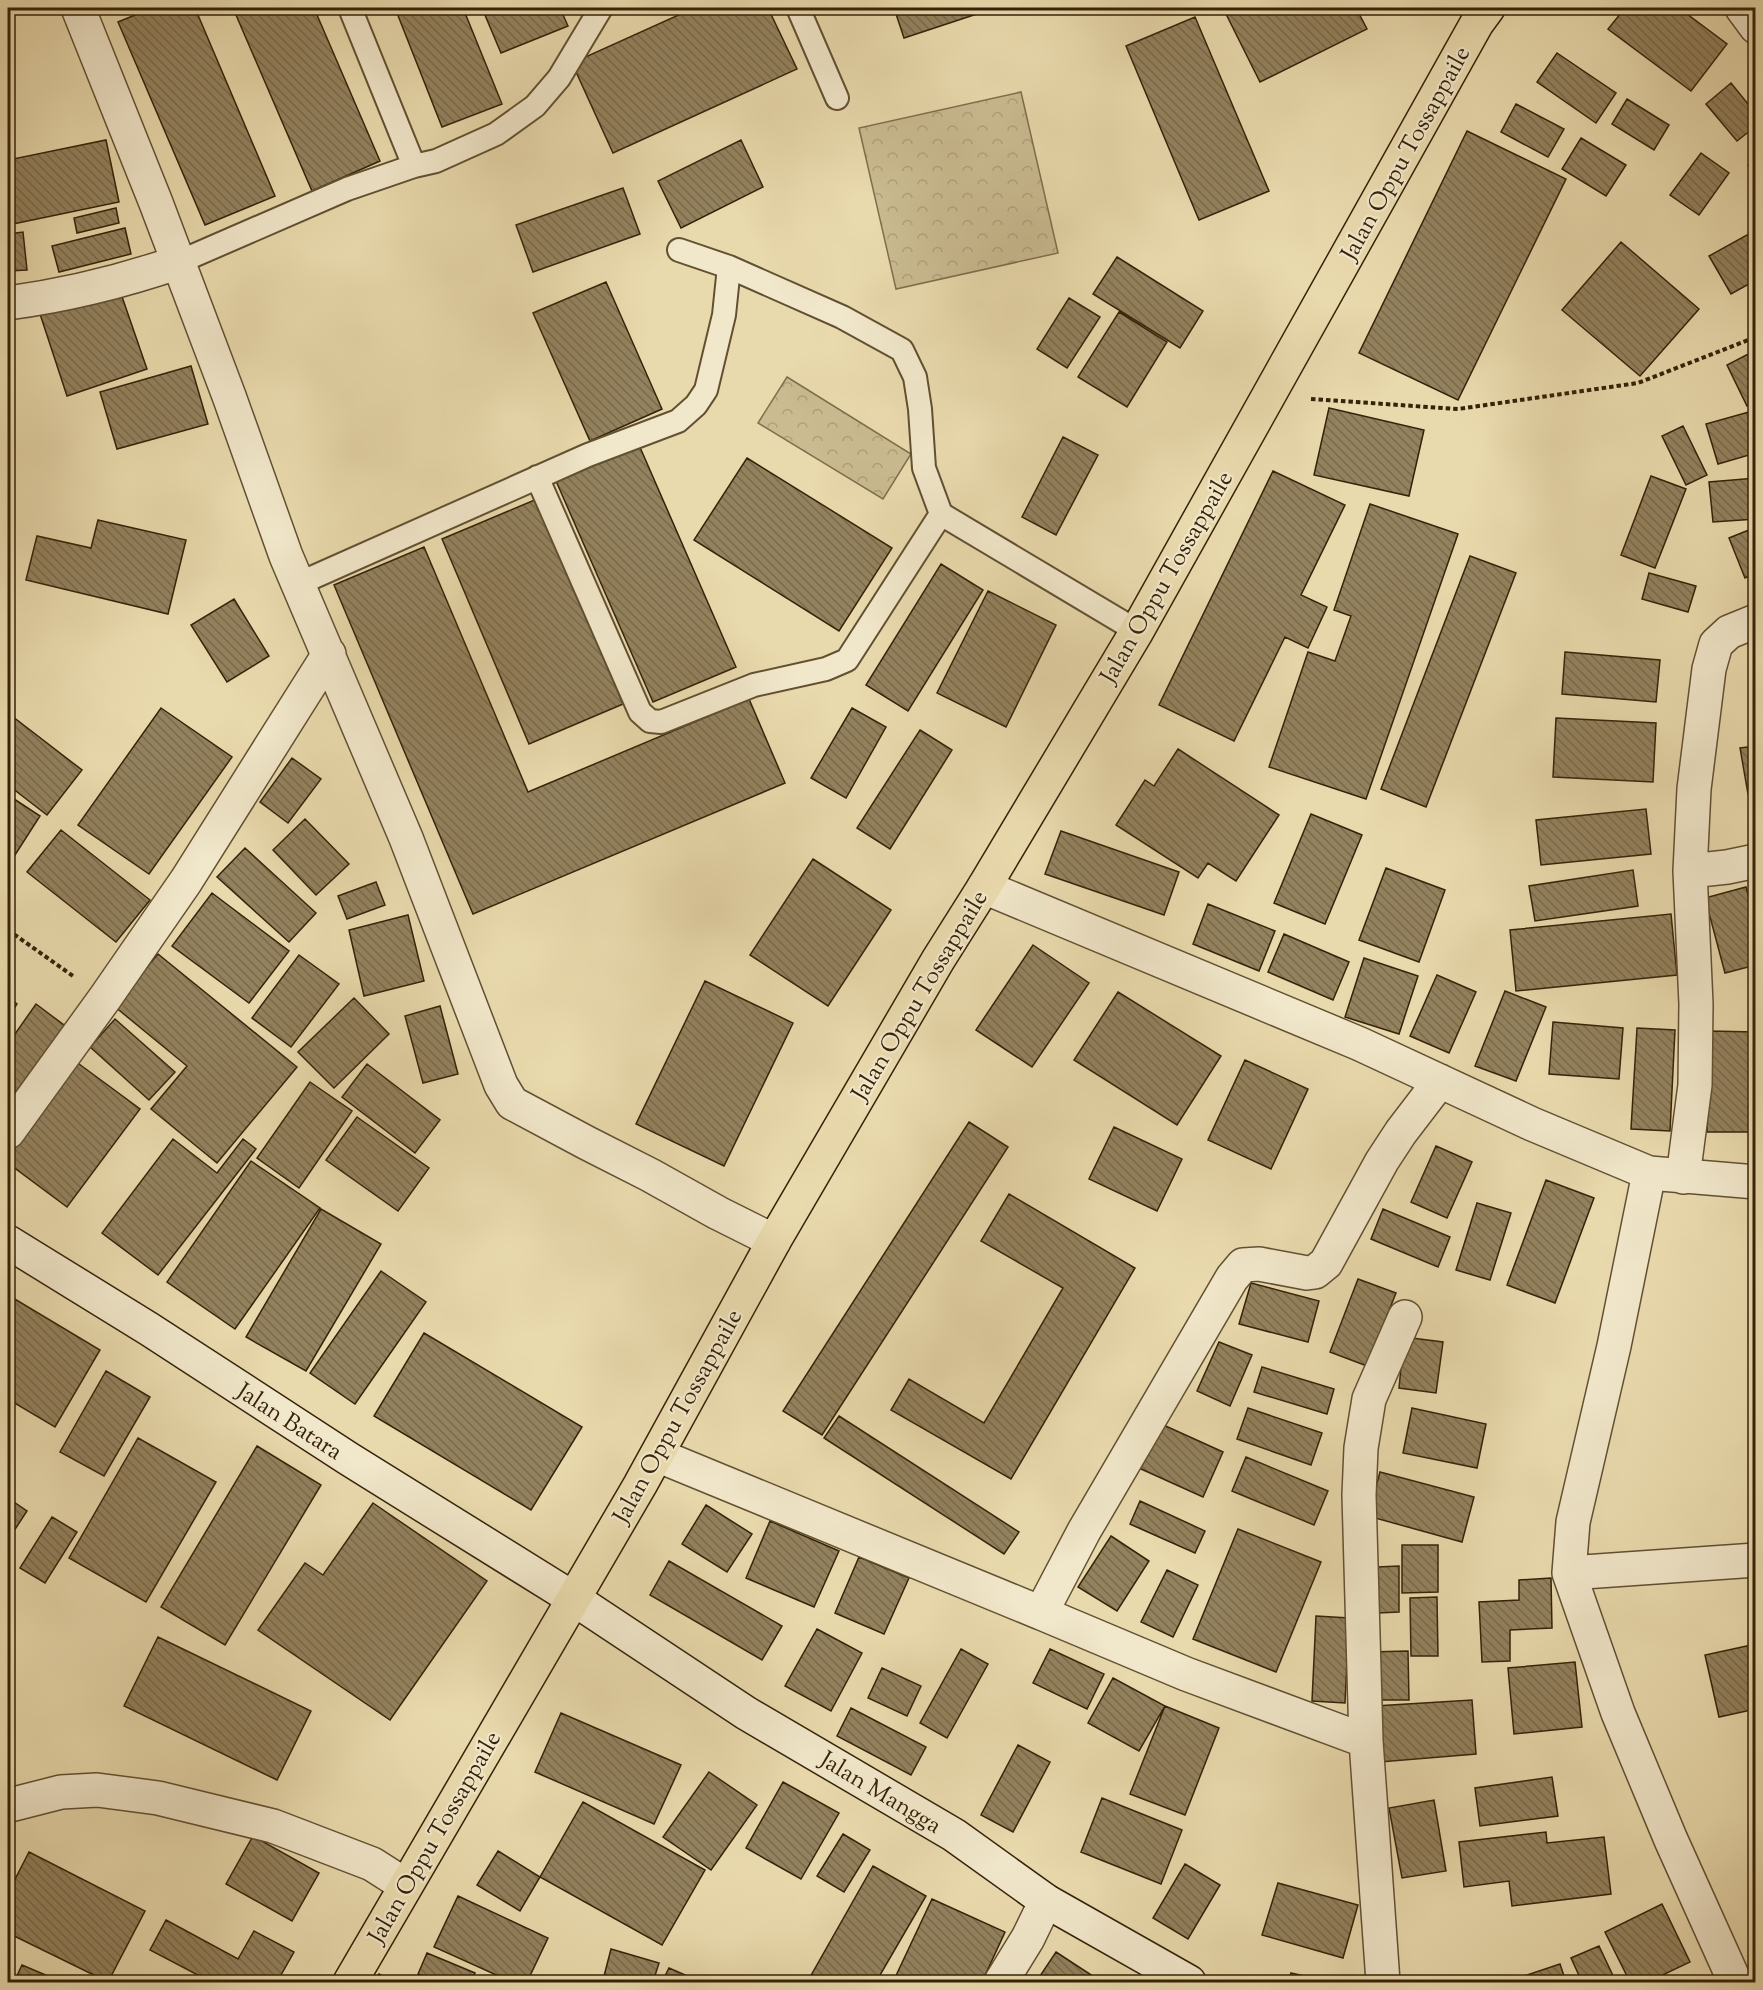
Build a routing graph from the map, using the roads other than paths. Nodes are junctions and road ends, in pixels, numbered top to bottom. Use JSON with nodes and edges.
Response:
{"nodes":[{"id":1,"x":78,"y":8,"type":"edge"},
{"id":2,"x":350,"y":8,"type":"edge"},
{"id":3,"x":602,"y":8,"type":"edge"},
{"id":4,"x":798,"y":8,"type":"edge"},
{"id":5,"x":1488,"y":8,"type":"edge"},
{"id":6,"x":1742,"y":8,"type":"edge"},
{"id":7,"x":1755,"y":27,"type":"edge"},
{"id":8,"x":837,"y":98,"type":"dead end"},
{"id":9,"x":414,"y":166,"type":"junction"},
{"id":10,"x":679,"y":250,"type":"dead end"},
{"id":11,"x":179,"y":262,"type":"junction"},
{"id":12,"x":729,"y":267,"type":"junction"},
{"id":13,"x":8,"y":303,"type":"edge"},
{"id":14,"x":537,"y":477,"type":"junction"},
{"id":15,"x":941,"y":514,"type":"junction"},
{"id":16,"x":298,"y":584,"type":"junction"},
{"id":17,"x":1755,"y":621,"type":"edge"},
{"id":18,"x":1137,"y":631,"type":"junction"},
{"id":19,"x":329,"y":654,"type":"junction"},
{"id":20,"x":1755,"y":861,"type":"edge"},
{"id":21,"x":1690,"y":871,"type":"junction"},
{"id":22,"x":984,"y":887,"type":"junction"},
{"id":23,"x":1440,"y":1081,"type":"junction"},
{"id":24,"x":8,"y":1132,"type":"edge"},
{"id":25,"x":1648,"y":1173,"type":"junction"},
{"id":26,"x":1683,"y":1177,"type":"junction"},
{"id":27,"x":1755,"y":1182,"type":"edge"},
{"id":28,"x":774,"y":1241,"type":"junction"},
{"id":29,"x":8,"y":1242,"type":"edge"},
{"id":30,"x":1405,"y":1317,"type":"dead end"},
{"id":31,"x":657,"y":1455,"type":"junction"},
{"id":32,"x":1755,"y":1560,"type":"edge"},
{"id":33,"x":1569,"y":1573,"type":"junction"},
{"id":34,"x":574,"y":1599,"type":"junction"},
{"id":35,"x":1041,"y":1612,"type":"junction"},
{"id":36,"x":1366,"y":1741,"type":"junction"},
{"id":37,"x":10,"y":1804,"type":"dead end"},
{"id":38,"x":405,"y":1885,"type":"junction"},
{"id":39,"x":1046,"y":1900,"type":"junction"},
{"id":40,"x":350,"y":1983,"type":"edge"},
{"id":41,"x":1001,"y":1983,"type":"edge"},
{"id":42,"x":1189,"y":1983,"type":"edge"},
{"id":43,"x":1383,"y":1983,"type":"edge"},
{"id":44,"x":1736,"y":1983,"type":"edge"}],
"edges":[{"from":1,"to":11,"type":"street"},
{"from":2,"to":9,"type":"lane"},
{"from":3,"to":9,"type":"lane"},
{"from":4,"to":8,"type":"lane"},
{"from":5,"to":18,"type":"main road","name":"Jalan Oppu Tossappaile"},
{"from":6,"to":7,"type":"street"},
{"from":9,"to":11,"type":"lane"},
{"from":10,"to":12,"type":"lane"},
{"from":11,"to":13,"type":"street"},
{"from":11,"to":16,"type":"street"},
{"from":12,"to":14,"type":"lane"},
{"from":12,"to":15,"type":"lane"},
{"from":14,"to":15,"type":"lane"},
{"from":14,"to":16,"type":"lane"},
{"from":15,"to":18,"type":"lane"},
{"from":16,"to":19,"type":"street"},
{"from":17,"to":21,"type":"street"},
{"from":18,"to":22,"type":"main road","name":"Jalan Oppu Tossappaile"},
{"from":19,"to":24,"type":"street"},
{"from":19,"to":28,"type":"street"},
{"from":20,"to":21,"type":"street"},
{"from":21,"to":26,"type":"street"},
{"from":22,"to":23,"type":"street"},
{"from":22,"to":28,"type":"main road","name":"Jalan Oppu Tossappaile"},
{"from":23,"to":25,"type":"street"},
{"from":23,"to":35,"type":"street"},
{"from":25,"to":26,"type":"street"},
{"from":25,"to":33,"type":"street"},
{"from":26,"to":27,"type":"street"},
{"from":28,"to":31,"type":"main road","name":"Jalan Oppu Tossappaile"},
{"from":29,"to":34,"type":"street","name":"Jalan Batara"},
{"from":30,"to":36,"type":"street"},
{"from":31,"to":34,"type":"main road","name":"Jalan Oppu Tossappaile"},
{"from":31,"to":35,"type":"street"},
{"from":32,"to":33,"type":"street"},
{"from":33,"to":44,"type":"street"},
{"from":34,"to":38,"type":"main road","name":"Jalan Oppu Tossappaile"},
{"from":34,"to":39,"type":"street","name":"Jalan Mangga"},
{"from":35,"to":36,"type":"street"},
{"from":36,"to":43,"type":"street"},
{"from":37,"to":38,"type":"street"},
{"from":38,"to":40,"type":"main road","name":"Jalan Oppu Tossappaile"},
{"from":39,"to":41,"type":"street"},
{"from":39,"to":42,"type":"street","name":"Jalan Mangga"}]}
